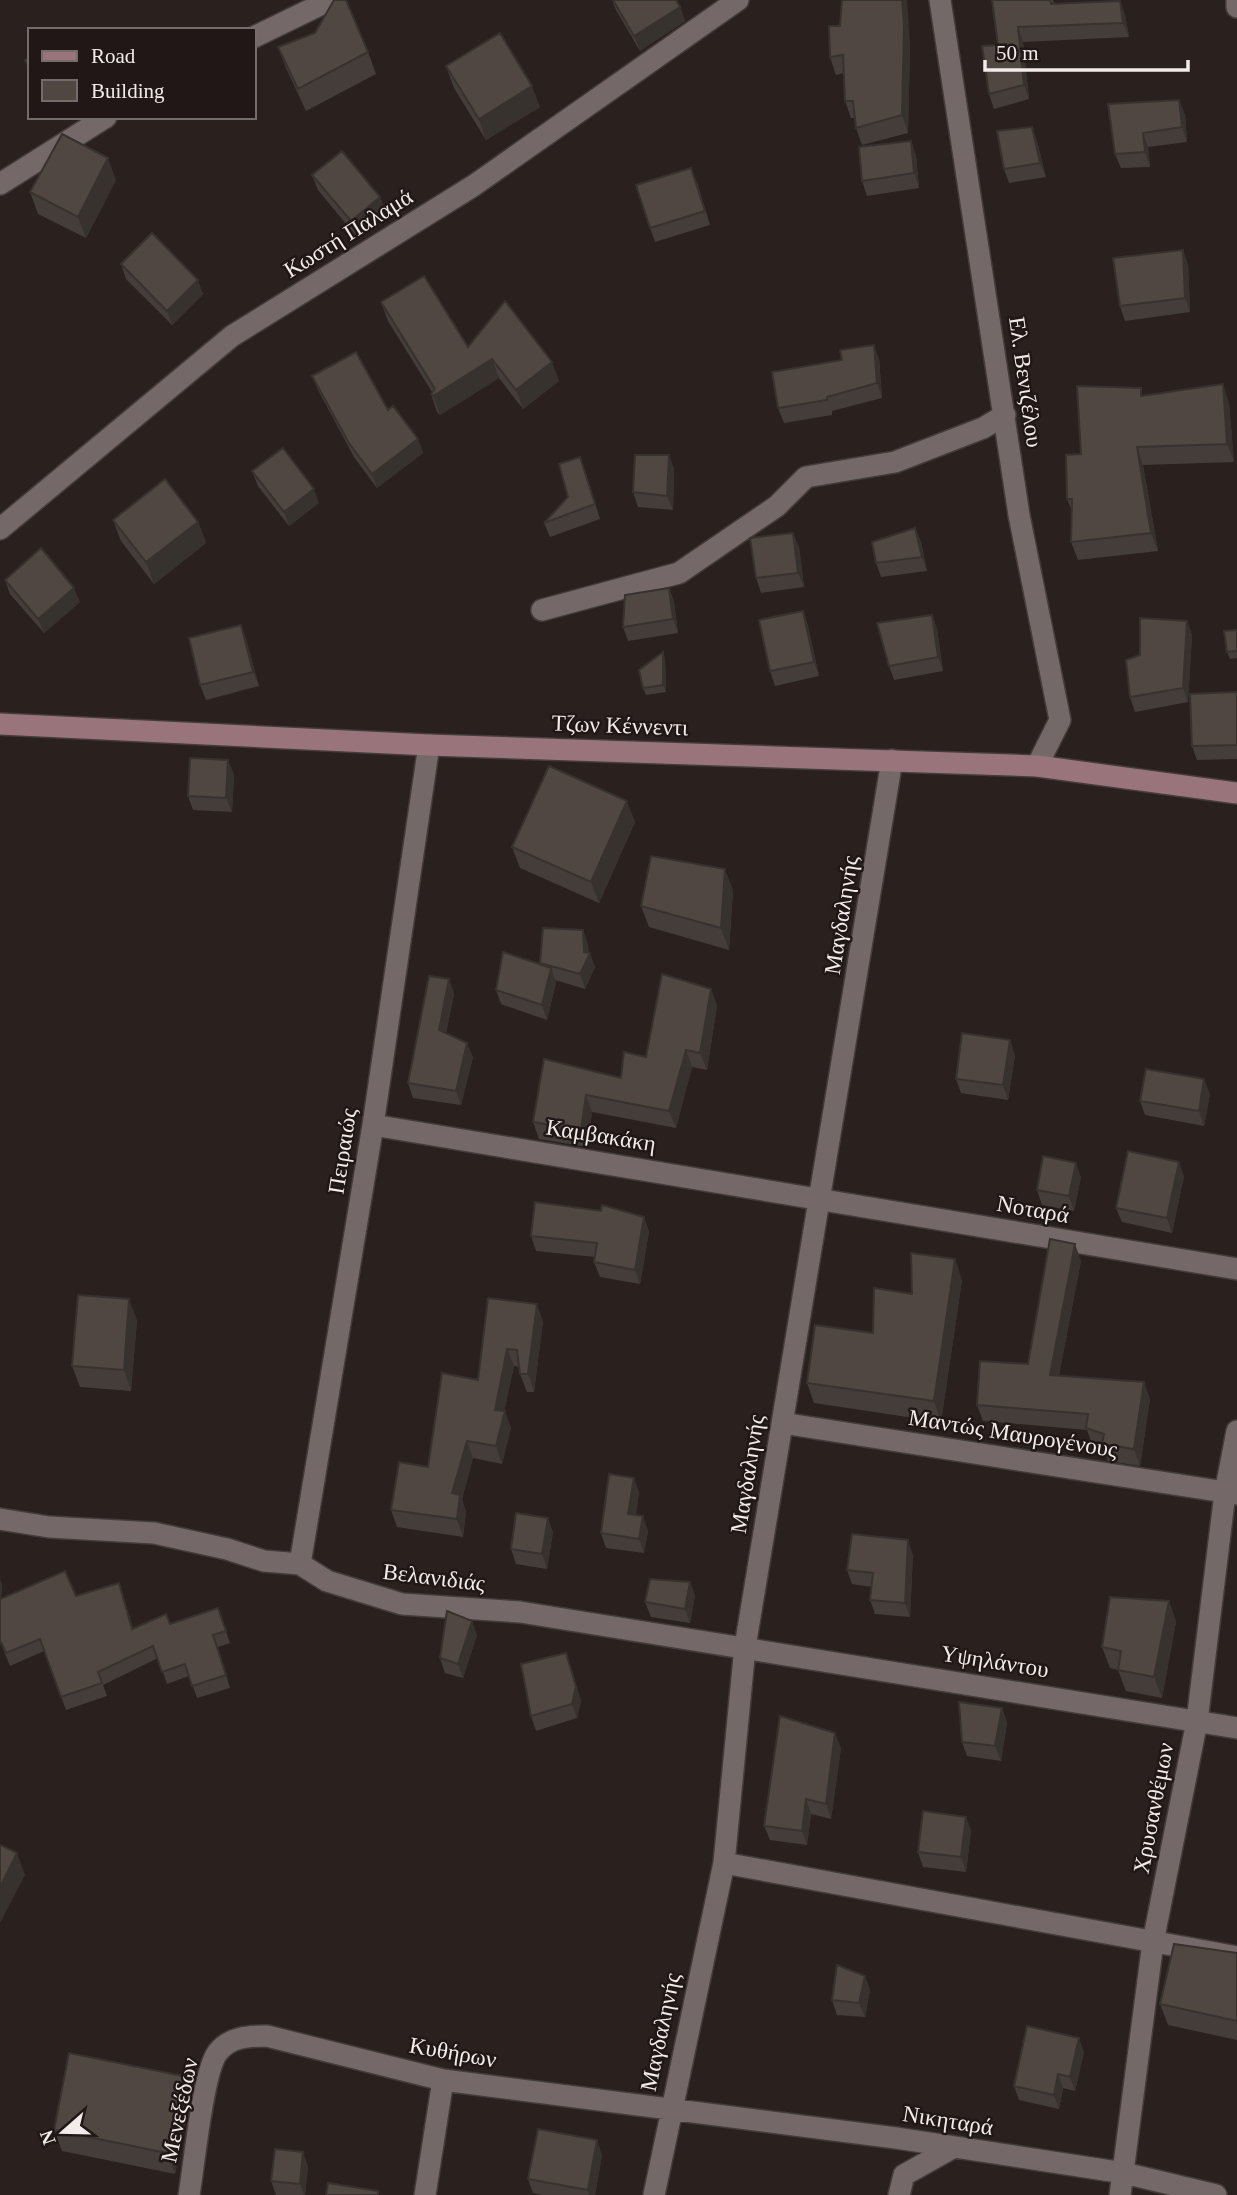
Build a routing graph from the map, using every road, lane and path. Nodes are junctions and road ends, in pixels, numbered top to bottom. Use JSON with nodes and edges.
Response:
{"nodes":[{"id":1,"x":330,"y":0,"type":"edge"},
{"id":2,"x":738,"y":0,"type":"edge"},
{"id":3,"x":940,"y":0,"type":"edge"},
{"id":4,"x":1237,"y":0,"type":"edge"},
{"id":5,"x":1237,"y":7,"type":"edge"},
{"id":6,"x":256,"y":36,"type":"edge"},
{"id":7,"x":103,"y":119,"type":"edge"},
{"id":8,"x":0,"y":184,"type":"edge"},
{"id":9,"x":1005,"y":415,"type":"junction"},
{"id":10,"x":0,"y":530,"type":"edge"},
{"id":11,"x":542,"y":610,"type":"dead end"},
{"id":12,"x":0,"y":724,"type":"edge"},
{"id":13,"x":429,"y":745,"type":"junction"},
{"id":14,"x":892,"y":760,"type":"junction"},
{"id":15,"x":1037,"y":766,"type":"junction"},
{"id":16,"x":1237,"y":793,"type":"edge"},
{"id":17,"x":373,"y":1125,"type":"junction"},
{"id":18,"x":821,"y":1199,"type":"junction"},
{"id":19,"x":1237,"y":1269,"type":"edge"},
{"id":20,"x":782,"y":1423,"type":"junction"},
{"id":21,"x":1237,"y":1431,"type":"edge"},
{"id":22,"x":1231,"y":1493,"type":"edge"},
{"id":23,"x":0,"y":1518,"type":"edge"},
{"id":24,"x":300,"y":1564,"type":"junction"},
{"id":25,"x":745,"y":1647,"type":"junction"},
{"id":26,"x":1197,"y":1721,"type":"junction"},
{"id":27,"x":1237,"y":1728,"type":"edge"},
{"id":28,"x":724,"y":1863,"type":"junction"},
{"id":29,"x":1153,"y":1942,"type":"junction"},
{"id":30,"x":1237,"y":1957,"type":"edge"},
{"id":31,"x":231,"y":2041,"type":"joint"},
{"id":32,"x":443,"y":2080,"type":"junction"},
{"id":33,"x":670,"y":2107,"type":"junction"},
{"id":34,"x":954,"y":2147,"type":"junction"},
{"id":35,"x":1124,"y":2173,"type":"junction"},
{"id":36,"x":189,"y":2195,"type":"edge"},
{"id":37,"x":425,"y":2195,"type":"edge"},
{"id":38,"x":654,"y":2195,"type":"edge"},
{"id":39,"x":899,"y":2195,"type":"edge"},
{"id":40,"x":1120,"y":2195,"type":"edge"},
{"id":41,"x":1216,"y":2195,"type":"edge"}],
"edges":[{"from":1,"to":6,"type":"street"},
{"from":2,"to":10,"type":"street","name":"Κωστή Παλαμά"},
{"from":3,"to":9,"type":"street","name":"Ελ. Βενιζέλου"},
{"from":4,"to":5,"type":"street"},
{"from":7,"to":8,"type":"street"},
{"from":9,"to":11,"type":"street"},
{"from":9,"to":15,"type":"street","name":"Ελ. Βενιζέλου"},
{"from":12,"to":13,"type":"street","name":"Τζων Κέννεντι"},
{"from":13,"to":14,"type":"street","name":"Τζων Κέννεντι"},
{"from":13,"to":17,"type":"street","name":"Πειραιώς"},
{"from":14,"to":15,"type":"street","name":"Τζων Κέννεντι"},
{"from":14,"to":18,"type":"street","name":"Μαγδαληνής"},
{"from":15,"to":16,"type":"street","name":"Τζων Κέννεντι"},
{"from":17,"to":18,"type":"street","name":"Καμβακάκη"},
{"from":17,"to":24,"type":"street","name":"Πειραιώς"},
{"from":18,"to":19,"type":"street","name":"Νοταρά"},
{"from":18,"to":20,"type":"street","name":"Μαγδαληνής"},
{"from":20,"to":22,"type":"street","name":"Μαντώς Μαυρογένους"},
{"from":20,"to":25,"type":"street","name":"Μαγδαληνής"},
{"from":21,"to":22,"type":"street","name":"Χρυσανθέμων"},
{"from":22,"to":26,"type":"street","name":"Χρυσανθέμων"},
{"from":23,"to":24,"type":"street","name":"Βελανιδιάς"},
{"from":24,"to":25,"type":"street","name":"Βελανιδιάς"},
{"from":25,"to":26,"type":"street","name":"Υψηλάντου"},
{"from":25,"to":28,"type":"street","name":"Μαγδαληνής"},
{"from":26,"to":27,"type":"street","name":"Υψηλάντου"},
{"from":26,"to":29,"type":"street","name":"Χρυσανθέμων"},
{"from":28,"to":29,"type":"street"},
{"from":28,"to":33,"type":"street","name":"Μαγδαληνής"},
{"from":29,"to":30,"type":"street"},
{"from":29,"to":35,"type":"street","name":"Χρυσανθέμων"},
{"from":31,"to":32,"type":"street","name":"Κυθήρων"},
{"from":31,"to":36,"type":"street","name":"Μενεξέδων"},
{"from":32,"to":33,"type":"street","name":"Κυθήρων"},
{"from":32,"to":37,"type":"street"},
{"from":33,"to":34,"type":"street","name":"Νικηταρά"},
{"from":33,"to":38,"type":"street","name":"Μαγδαληνής"},
{"from":34,"to":35,"type":"street","name":"Νικηταρά"},
{"from":34,"to":39,"type":"street"},
{"from":35,"to":40,"type":"street","name":"Χρυσανθέμων"},
{"from":35,"to":41,"type":"street","name":"Νικηταρά"}]}
